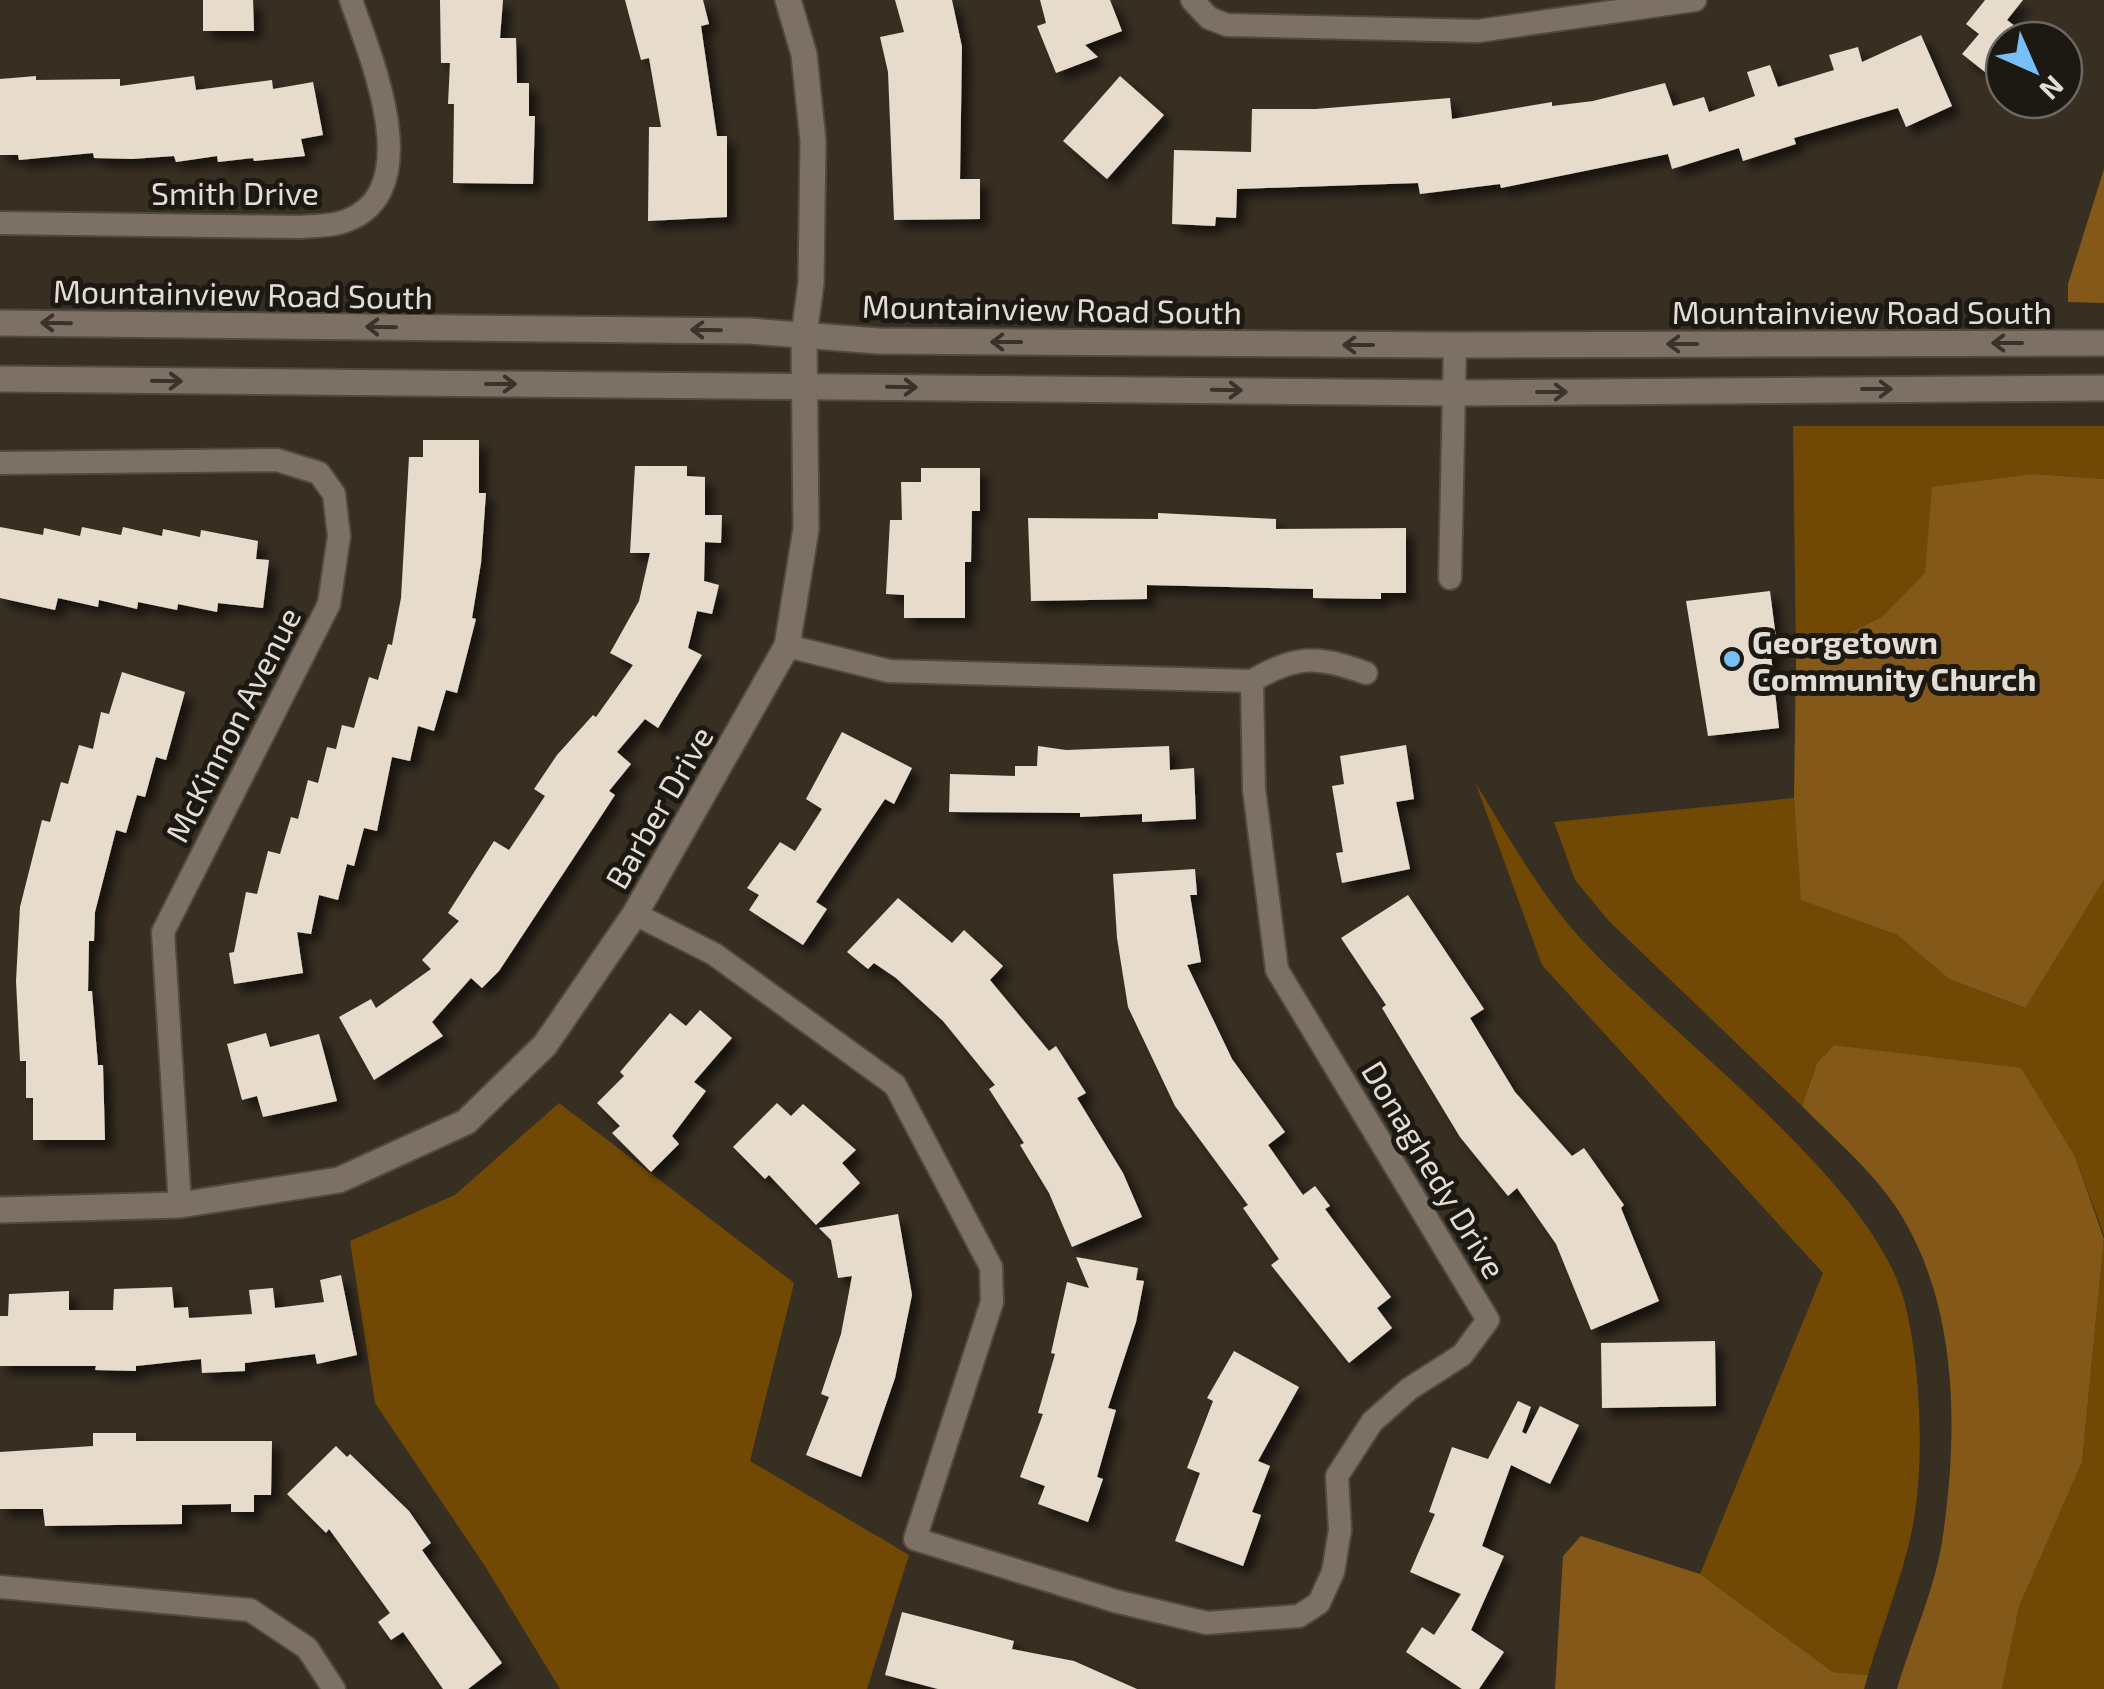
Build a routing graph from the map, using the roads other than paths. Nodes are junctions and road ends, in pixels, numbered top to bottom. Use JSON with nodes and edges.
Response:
{"nodes":[{"id":1,"x":351,"y":0,"type":"edge"},
{"id":2,"x":788,"y":0,"type":"edge"},
{"id":3,"x":1192,"y":0,"type":"edge"},
{"id":4,"x":1695,"y":0,"type":"edge"},
{"id":5,"x":1583,"y":9,"type":"edge"},
{"id":6,"x":0,"y":223,"type":"edge"},
{"id":7,"x":0,"y":323,"type":"edge"},
{"id":8,"x":804,"y":335,"type":"junction"},
{"id":9,"x":2104,"y":342,"type":"edge"},
{"id":10,"x":1455,"y":346,"type":"junction"},
{"id":11,"x":0,"y":379,"type":"edge"},
{"id":12,"x":804,"y":385,"type":"junction"},
{"id":13,"x":2104,"y":388,"type":"edge"},
{"id":14,"x":1455,"y":393,"type":"junction"},
{"id":15,"x":0,"y":463,"type":"edge"},
{"id":16,"x":1450,"y":578,"type":"dead end"},
{"id":17,"x":787,"y":646,"type":"junction"},
{"id":18,"x":1366,"y":673,"type":"dead end"},
{"id":19,"x":1252,"y":682,"type":"junction"},
{"id":20,"x":634,"y":914,"type":"junction"},
{"id":21,"x":180,"y":1204,"type":"junction"},
{"id":22,"x":0,"y":1210,"type":"edge"},
{"id":23,"x":0,"y":1587,"type":"edge"},
{"id":24,"x":334,"y":1689,"type":"edge"}],
"edges":[{"from":1,"to":6,"type":"street","name":"Smith Drive"},
{"from":2,"to":8,"type":"main road","name":"Barber Drive"},
{"from":3,"to":5,"type":"street"},
{"from":4,"to":5,"type":"street"},
{"from":8,"to":7,"type":"main road","name":"Mountainview Road South","one_way":true},
{"from":10,"to":8,"type":"main road","name":"Mountainview Road South","one_way":true},
{"from":8,"to":12,"type":"main road","name":"Barber Drive"},
{"from":9,"to":10,"type":"main road","name":"Mountainview Road South","one_way":true},
{"from":10,"to":14,"type":"street"},
{"from":11,"to":12,"type":"main road","one_way":true},
{"from":12,"to":14,"type":"main road","one_way":true},
{"from":12,"to":17,"type":"main road","name":"Barber Drive"},
{"from":14,"to":13,"type":"main road","one_way":true},
{"from":14,"to":16,"type":"street"},
{"from":15,"to":21,"type":"street","name":"McKinnon Avenue"},
{"from":17,"to":19,"type":"street"},
{"from":17,"to":20,"type":"main road","name":"Barber Drive"},
{"from":18,"to":19,"type":"street"},
{"from":19,"to":20,"type":"street","name":"Donaghedy Drive"},
{"from":20,"to":21,"type":"main road","name":"Barber Drive"},
{"from":21,"to":22,"type":"main road","name":"Barber Drive"},
{"from":23,"to":24,"type":"street"}]}
